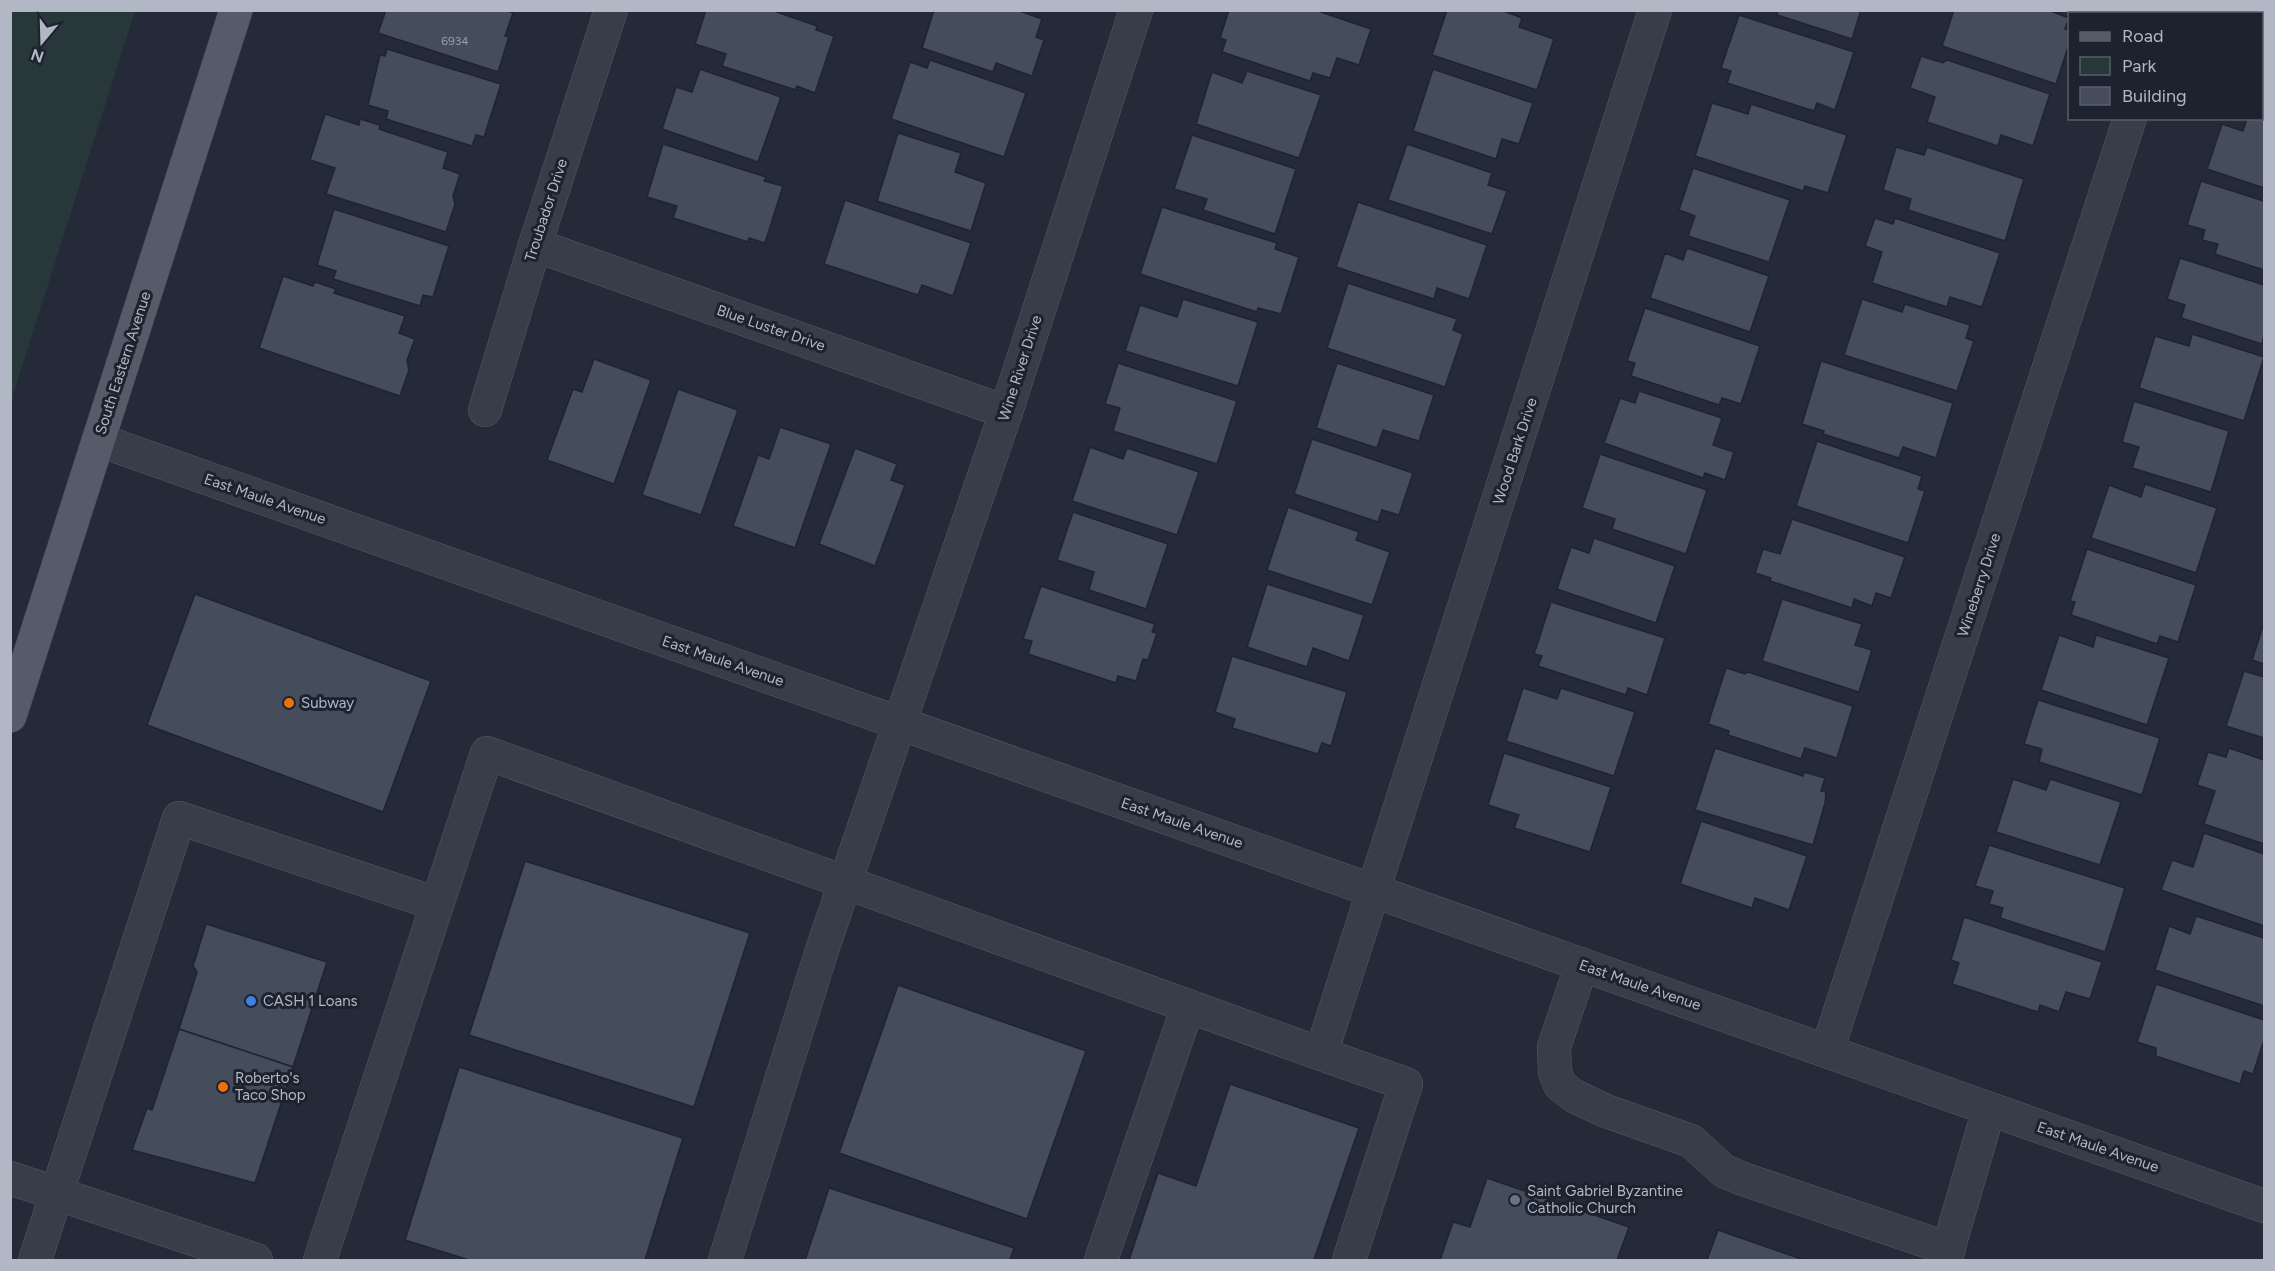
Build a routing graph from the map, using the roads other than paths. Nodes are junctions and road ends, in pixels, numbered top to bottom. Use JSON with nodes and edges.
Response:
{"nodes":[{"id":1,"x":236,"y":10,"type":"edge"},
{"id":2,"x":611,"y":10,"type":"edge"},
{"id":3,"x":1136,"y":10,"type":"edge"},
{"id":4,"x":1655,"y":10,"type":"edge"},
{"id":5,"x":2129,"y":120,"type":"edge"},
{"id":6,"x":535,"y":245,"type":"junction"},
{"id":7,"x":485,"y":410,"type":"dead end"},
{"id":8,"x":1006,"y":412,"type":"junction"},
{"id":9,"x":99,"y":440,"type":"junction"},
{"id":10,"x":10,"y":716,"type":"edge"},
{"id":11,"x":900,"y":724,"type":"junction"},
{"id":12,"x":845,"y":883,"type":"junction"},
{"id":13,"x":1374,"y":891,"type":"junction"},
{"id":14,"x":437,"y":904,"type":"junction"},
{"id":15,"x":1581,"y":964,"type":"junction"},
{"id":16,"x":1188,"y":1006,"type":"junction"},
{"id":17,"x":1827,"y":1051,"type":"junction"},
{"id":18,"x":1321,"y":1054,"type":"junction"},
{"id":19,"x":1989,"y":1109,"type":"junction"},
{"id":20,"x":10,"y":1178,"type":"edge"},
{"id":21,"x":57,"y":1194,"type":"junction"},
{"id":22,"x":2265,"y":1206,"type":"edge"},
{"id":23,"x":1947,"y":1255,"type":"edge"},
{"id":24,"x":35,"y":1260,"type":"edge"},
{"id":25,"x":256,"y":1260,"type":"edge"},
{"id":26,"x":320,"y":1260,"type":"edge"},
{"id":27,"x":725,"y":1260,"type":"edge"},
{"id":28,"x":1101,"y":1260,"type":"edge"},
{"id":29,"x":1349,"y":1260,"type":"edge"}],
"edges":[{"from":1,"to":9,"type":"main road","name":"South Eastern Avenue"},
{"from":2,"to":6,"type":"street","name":"Troubador Drive"},
{"from":3,"to":8,"type":"street","name":"Wine River Drive"},
{"from":4,"to":13,"type":"street","name":"Wood Bark Drive"},
{"from":5,"to":17,"type":"street","name":"Wineberry Drive"},
{"from":6,"to":7,"type":"street","name":"Troubador Drive"},
{"from":6,"to":8,"type":"street","name":"Blue Luster Drive"},
{"from":8,"to":11,"type":"street","name":"Wine River Drive"},
{"from":9,"to":10,"type":"main road","name":"South Eastern Avenue"},
{"from":9,"to":11,"type":"street","name":"East Maule Avenue"},
{"from":11,"to":12,"type":"street","name":"Wine River Drive"},
{"from":11,"to":13,"type":"street","name":"East Maule Avenue"},
{"from":12,"to":14,"type":"street"},
{"from":12,"to":16,"type":"street"},
{"from":12,"to":27,"type":"street","name":"Wine River Drive"},
{"from":13,"to":15,"type":"street","name":"East Maule Avenue"},
{"from":13,"to":18,"type":"street","name":"Wood Bark Drive"},
{"from":14,"to":21,"type":"street"},
{"from":14,"to":26,"type":"street"},
{"from":15,"to":17,"type":"street","name":"East Maule Avenue"},
{"from":15,"to":23,"type":"street"},
{"from":16,"to":18,"type":"street"},
{"from":16,"to":28,"type":"street"},
{"from":17,"to":19,"type":"street","name":"East Maule Avenue"},
{"from":18,"to":29,"type":"street"},
{"from":19,"to":22,"type":"street","name":"East Maule Avenue"},
{"from":19,"to":23,"type":"street"},
{"from":20,"to":21,"type":"street"},
{"from":21,"to":24,"type":"street"},
{"from":21,"to":25,"type":"street"}]}
